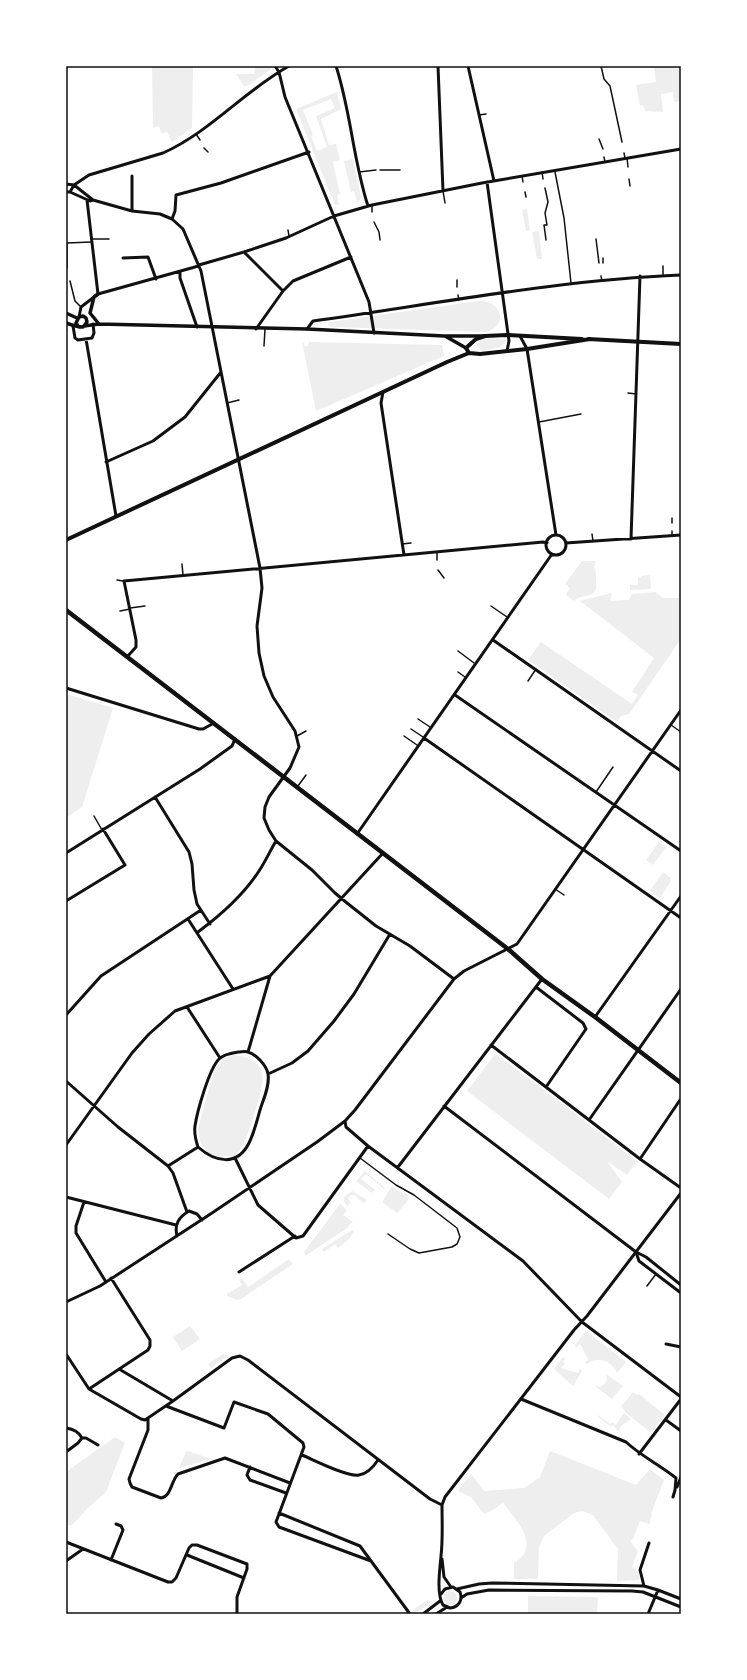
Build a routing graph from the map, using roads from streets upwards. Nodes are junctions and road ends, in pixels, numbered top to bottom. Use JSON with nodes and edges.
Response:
{"nodes":[{"id":1,"x":275,"y":66,"type":"edge"},
{"id":2,"x":289,"y":66,"type":"edge"},
{"id":3,"x":336,"y":66,"type":"edge"},
{"id":4,"x":438,"y":66,"type":"edge"},
{"id":5,"x":468,"y":66,"type":"edge"},
{"id":6,"x":279,"y":72,"type":"junction"},
{"id":7,"x":681,"y":149,"type":"edge"},
{"id":8,"x":308,"y":152,"type":"junction"},
{"id":9,"x":132,"y":176,"type":"dead end"},
{"id":10,"x":494,"y":181,"type":"junction"},
{"id":11,"x":487,"y":182,"type":"junction"},
{"id":12,"x":66,"y":184,"type":"edge"},
{"id":13,"x":74,"y":185,"type":"junction"},
{"id":14,"x":443,"y":191,"type":"junction"},
{"id":15,"x":66,"y":192,"type":"edge"},
{"id":16,"x":70,"y":192,"type":"junction"},
{"id":17,"x":86,"y":200,"type":"junction"},
{"id":18,"x":93,"y":200,"type":"junction"},
{"id":19,"x":370,"y":206,"type":"junction"},
{"id":20,"x":132,"y":211,"type":"junction"},
{"id":21,"x":334,"y":216,"type":"junction"},
{"id":22,"x":172,"y":219,"type":"junction"},
{"id":23,"x":244,"y":252,"type":"junction"},
{"id":24,"x":351,"y":257,"type":"junction"},
{"id":25,"x":123,"y":258,"type":"dead end"},
{"id":26,"x":199,"y":265,"type":"junction"},
{"id":27,"x":180,"y":272,"type":"junction"},
{"id":28,"x":681,"y":275,"type":"edge"},
{"id":29,"x":640,"y":276,"type":"junction"},
{"id":30,"x":156,"y":279,"type":"junction"},
{"id":31,"x":283,"y":291,"type":"junction"},
{"id":32,"x":501,"y":293,"type":"junction"},
{"id":33,"x":98,"y":294,"type":"junction"},
{"id":34,"x":66,"y":313,"type":"edge"},
{"id":35,"x":371,"y":313,"type":"junction"},
{"id":36,"x":78,"y":317,"type":"junction"},
{"id":37,"x":86,"y":318,"type":"junction"},
{"id":38,"x":66,"y":323,"type":"edge"},
{"id":39,"x":93,"y":324,"type":"junction"},
{"id":40,"x":99,"y":324,"type":"junction"},
{"id":41,"x":73,"y":326,"type":"junction"},
{"id":42,"x":84,"y":326,"type":"junction"},
{"id":43,"x":79,"y":327,"type":"junction"},
{"id":44,"x":197,"y":327,"type":"junction"},
{"id":45,"x":212,"y":328,"type":"junction"},
{"id":46,"x":256,"y":329,"type":"junction"},
{"id":47,"x":307,"y":329,"type":"junction"},
{"id":48,"x":374,"y":334,"type":"junction"},
{"id":49,"x":507,"y":335,"type":"junction"},
{"id":50,"x":444,"y":336,"type":"junction"},
{"id":51,"x":485,"y":336,"type":"junction"},
{"id":52,"x":520,"y":336,"type":"junction"},
{"id":53,"x":86,"y":339,"type":"junction"},
{"id":54,"x":590,"y":340,"type":"junction"},
{"id":55,"x":638,"y":341,"type":"junction"},
{"id":56,"x":681,"y":344,"type":"edge"},
{"id":57,"x":466,"y":348,"type":"junction"},
{"id":58,"x":527,"y":349,"type":"junction"},
{"id":59,"x":507,"y":351,"type":"junction"},
{"id":60,"x":469,"y":353,"type":"junction"},
{"id":61,"x":221,"y":372,"type":"junction"},
{"id":62,"x":383,"y":392,"type":"junction"},
{"id":63,"x":238,"y":459,"type":"junction"},
{"id":64,"x":106,"y":462,"type":"junction"},
{"id":65,"x":116,"y":516,"type":"junction"},
{"id":66,"x":556,"y":535,"type":"junction"},
{"id":67,"x":681,"y":536,"type":"edge"},
{"id":68,"x":631,"y":539,"type":"junction"},
{"id":69,"x":66,"y":540,"type":"edge"},
{"id":70,"x":546,"y":543,"type":"junction"},
{"id":71,"x":566,"y":543,"type":"junction"},
{"id":72,"x":552,"y":554,"type":"junction"},
{"id":73,"x":404,"y":555,"type":"junction"},
{"id":74,"x":260,"y":568,"type":"junction"},
{"id":75,"x":66,"y":610,"type":"edge"},
{"id":76,"x":493,"y":640,"type":"junction"},
{"id":77,"x":127,"y":657,"type":"junction"},
{"id":78,"x":66,"y":688,"type":"edge"},
{"id":79,"x":455,"y":695,"type":"junction"},
{"id":80,"x":681,"y":710,"type":"edge"},
{"id":81,"x":214,"y":723,"type":"junction"},
{"id":82,"x":424,"y":738,"type":"junction"},
{"id":83,"x":235,"y":739,"type":"junction"},
{"id":84,"x":652,"y":751,"type":"junction"},
{"id":85,"x":681,"y":771,"type":"edge"},
{"id":86,"x":283,"y":777,"type":"junction"},
{"id":87,"x":155,"y":797,"type":"junction"},
{"id":88,"x":614,"y":805,"type":"junction"},
{"id":89,"x":102,"y":830,"type":"junction"},
{"id":90,"x":357,"y":834,"type":"junction"},
{"id":91,"x":276,"y":841,"type":"junction"},
{"id":92,"x":583,"y":850,"type":"junction"},
{"id":93,"x":681,"y":851,"type":"edge"},
{"id":94,"x":66,"y":852,"type":"edge"},
{"id":95,"x":383,"y":853,"type":"junction"},
{"id":96,"x":681,"y":896,"type":"edge"},
{"id":97,"x":341,"y":898,"type":"junction"},
{"id":98,"x":66,"y":901,"type":"edge"},
{"id":99,"x":201,"y":910,"type":"junction"},
{"id":100,"x":671,"y":911,"type":"junction"},
{"id":101,"x":681,"y":918,"type":"edge"},
{"id":102,"x":188,"y":919,"type":"junction"},
{"id":103,"x":210,"y":924,"type":"junction"},
{"id":104,"x":198,"y":932,"type":"junction"},
{"id":105,"x":390,"y":934,"type":"junction"},
{"id":106,"x":508,"y":949,"type":"junction"},
{"id":107,"x":270,"y":976,"type":"junction"},
{"id":108,"x":454,"y":979,"type":"junction"},
{"id":109,"x":542,"y":979,"type":"junction"},
{"id":110,"x":536,"y":987,"type":"junction"},
{"id":111,"x":233,"y":989,"type":"junction"},
{"id":112,"x":681,"y":989,"type":"edge"},
{"id":113,"x":187,"y":1007,"type":"junction"},
{"id":114,"x":66,"y":1015,"type":"edge"},
{"id":115,"x":595,"y":1017,"type":"junction"},
{"id":116,"x":491,"y":1045,"type":"junction"},
{"id":117,"x":638,"y":1050,"type":"junction"},
{"id":118,"x":248,"y":1052,"type":"junction"},
{"id":119,"x":220,"y":1058,"type":"junction"},
{"id":120,"x":268,"y":1074,"type":"junction"},
{"id":121,"x":66,"y":1081,"type":"edge"},
{"id":122,"x":681,"y":1083,"type":"edge"},
{"id":123,"x":546,"y":1087,"type":"junction"},
{"id":124,"x":680,"y":1100,"type":"dead end"},
{"id":125,"x":94,"y":1105,"type":"junction"},
{"id":126,"x":444,"y":1106,"type":"junction"},
{"id":127,"x":589,"y":1120,"type":"junction"},
{"id":128,"x":345,"y":1121,"type":"junction"},
{"id":129,"x":66,"y":1146,"type":"edge"},
{"id":130,"x":368,"y":1146,"type":"junction"},
{"id":131,"x":198,"y":1148,"type":"junction"},
{"id":132,"x":235,"y":1158,"type":"junction"},
{"id":133,"x":640,"y":1159,"type":"junction"},
{"id":134,"x":168,"y":1166,"type":"junction"},
{"id":135,"x":398,"y":1167,"type":"junction"},
{"id":136,"x":250,"y":1188,"type":"junction"},
{"id":137,"x":681,"y":1188,"type":"edge"},
{"id":138,"x":681,"y":1193,"type":"edge"},
{"id":139,"x":66,"y":1197,"type":"edge"},
{"id":140,"x":84,"y":1202,"type":"junction"},
{"id":141,"x":187,"y":1212,"type":"junction"},
{"id":142,"x":202,"y":1220,"type":"junction"},
{"id":143,"x":176,"y":1225,"type":"junction"},
{"id":144,"x":177,"y":1236,"type":"junction"},
{"id":145,"x":295,"y":1236,"type":"junction"},
{"id":146,"x":636,"y":1252,"type":"junction"},
{"id":147,"x":239,"y":1272,"type":"dead end"},
{"id":148,"x":111,"y":1278,"type":"junction"},
{"id":149,"x":106,"y":1282,"type":"junction"},
{"id":150,"x":681,"y":1285,"type":"edge"},
{"id":151,"x":681,"y":1293,"type":"edge"},
{"id":152,"x":66,"y":1302,"type":"edge"},
{"id":153,"x":582,"y":1322,"type":"junction"},
{"id":154,"x":666,"y":1344,"type":"dead end"},
{"id":155,"x":681,"y":1347,"type":"edge"},
{"id":156,"x":66,"y":1354,"type":"edge"},
{"id":157,"x":119,"y":1369,"type":"junction"},
{"id":158,"x":90,"y":1389,"type":"junction"},
{"id":159,"x":681,"y":1398,"type":"edge"},
{"id":160,"x":521,"y":1399,"type":"junction"},
{"id":161,"x":173,"y":1401,"type":"junction"},
{"id":162,"x":166,"y":1406,"type":"junction"},
{"id":163,"x":148,"y":1418,"type":"junction"},
{"id":164,"x":666,"y":1420,"type":"junction"},
{"id":165,"x":66,"y":1428,"type":"edge"},
{"id":166,"x":681,"y":1431,"type":"edge"},
{"id":167,"x":82,"y":1438,"type":"junction"},
{"id":168,"x":98,"y":1444,"type":"dead end"},
{"id":169,"x":66,"y":1452,"type":"edge"},
{"id":170,"x":639,"y":1454,"type":"junction"},
{"id":171,"x":302,"y":1455,"type":"junction"},
{"id":172,"x":378,"y":1460,"type":"junction"},
{"id":173,"x":250,"y":1467,"type":"junction"},
{"id":174,"x":681,"y":1477,"type":"edge"},
{"id":175,"x":290,"y":1483,"type":"junction"},
{"id":176,"x":675,"y":1490,"type":"junction"},
{"id":177,"x":286,"y":1493,"type":"junction"},
{"id":178,"x":672,"y":1497,"type":"dead end"},
{"id":179,"x":442,"y":1505,"type":"junction"},
{"id":180,"x":279,"y":1513,"type":"junction"},
{"id":181,"x":116,"y":1524,"type":"dead end"},
{"id":182,"x":66,"y":1542,"type":"edge"},
{"id":183,"x":649,"y":1542,"type":"dead end"},
{"id":184,"x":82,"y":1549,"type":"junction"},
{"id":185,"x":186,"y":1555,"type":"junction"},
{"id":186,"x":441,"y":1557,"type":"junction"},
{"id":187,"x":111,"y":1560,"type":"junction"},
{"id":188,"x":66,"y":1561,"type":"edge"},
{"id":189,"x":371,"y":1561,"type":"junction"},
{"id":190,"x":244,"y":1578,"type":"junction"},
{"id":191,"x":550,"y":1584,"type":"junction"},
{"id":192,"x":644,"y":1586,"type":"junction"},
{"id":193,"x":451,"y":1587,"type":"junction"},
{"id":194,"x":457,"y":1589,"type":"junction"},
{"id":195,"x":658,"y":1590,"type":"junction"},
{"id":196,"x":550,"y":1591,"type":"junction"},
{"id":197,"x":440,"y":1594,"type":"junction"},
{"id":198,"x":655,"y":1597,"type":"junction"},
{"id":199,"x":461,"y":1598,"type":"junction"},
{"id":200,"x":681,"y":1599,"type":"edge"},
{"id":201,"x":440,"y":1601,"type":"junction"},
{"id":202,"x":447,"y":1608,"type":"junction"},
{"id":203,"x":681,"y":1608,"type":"edge"},
{"id":204,"x":237,"y":1614,"type":"edge"},
{"id":205,"x":410,"y":1614,"type":"edge"},
{"id":206,"x":423,"y":1614,"type":"edge"},
{"id":207,"x":436,"y":1614,"type":"edge"},
{"id":208,"x":648,"y":1614,"type":"edge"}],
"edges":[{"from":1,"to":6,"type":"street"},
{"from":2,"to":6,"type":"street"},
{"from":3,"to":19,"type":"street"},
{"from":4,"to":14,"type":"street"},
{"from":5,"to":10,"type":"street"},
{"from":6,"to":8,"type":"street"},
{"from":6,"to":13,"type":"street"},
{"from":7,"to":10,"type":"street"},
{"from":8,"to":21,"type":"street"},
{"from":8,"to":22,"type":"street"},
{"from":9,"to":20,"type":"street"},
{"from":10,"to":11,"type":"street"},
{"from":11,"to":14,"type":"street"},
{"from":11,"to":32,"type":"street"},
{"from":12,"to":13,"type":"street"},
{"from":13,"to":16,"type":"street"},
{"from":13,"to":18,"type":"street"},
{"from":14,"to":19,"type":"street"},
{"from":15,"to":16,"type":"street"},
{"from":16,"to":17,"type":"street"},
{"from":17,"to":18,"type":"street"},
{"from":17,"to":33,"type":"street"},
{"from":18,"to":20,"type":"street"},
{"from":19,"to":21,"type":"street"},
{"from":20,"to":22,"type":"street"},
{"from":21,"to":23,"type":"street"},
{"from":21,"to":24,"type":"street"},
{"from":22,"to":26,"type":"street"},
{"from":23,"to":26,"type":"street"},
{"from":23,"to":31,"type":"street"},
{"from":24,"to":31,"type":"street"},
{"from":24,"to":35,"type":"street"},
{"from":25,"to":30,"type":"street"},
{"from":26,"to":27,"type":"street"},
{"from":26,"to":45,"type":"street"},
{"from":27,"to":30,"type":"street"},
{"from":27,"to":44,"type":"street"},
{"from":28,"to":29,"type":"street"},
{"from":29,"to":32,"type":"street"},
{"from":29,"to":55,"type":"street"},
{"from":30,"to":33,"type":"street"},
{"from":31,"to":46,"type":"street"},
{"from":32,"to":35,"type":"street"},
{"from":32,"to":49,"type":"street"},
{"from":33,"to":36,"type":"street"},
{"from":33,"to":40,"type":"street"},
{"from":34,"to":36,"type":"street"},
{"from":35,"to":47,"type":"street"},
{"from":35,"to":48,"type":"street"},
{"from":36,"to":37,"type":"street"},
{"from":36,"to":43,"type":"street"},
{"from":37,"to":40,"type":"street"},
{"from":37,"to":42,"type":"street"},
{"from":38,"to":41,"type":"street"},
{"from":39,"to":40,"type":"street"},
{"from":39,"to":42,"type":"street"},
{"from":39,"to":53,"type":"street"},
{"from":40,"to":44,"type":"street"},
{"from":41,"to":43,"type":"street"},
{"from":41,"to":53,"type":"street"},
{"from":42,"to":43,"type":"street"},
{"from":44,"to":45,"type":"street"},
{"from":45,"to":46,"type":"street"},
{"from":45,"to":61,"type":"street"},
{"from":46,"to":47,"type":"street"},
{"from":47,"to":48,"type":"street"},
{"from":48,"to":50,"type":"street"},
{"from":49,"to":51,"type":"main road"},
{"from":49,"to":52,"type":"main road"},
{"from":49,"to":59,"type":"street"},
{"from":50,"to":51,"type":"street"},
{"from":50,"to":57,"type":"street"},
{"from":51,"to":57,"type":"main road"},
{"from":52,"to":54,"type":"main road"},
{"from":52,"to":58,"type":"street"},
{"from":53,"to":64,"type":"street"},
{"from":54,"to":55,"type":"main road"},
{"from":54,"to":58,"type":"main road"},
{"from":55,"to":56,"type":"main road"},
{"from":55,"to":68,"type":"street"},
{"from":57,"to":60,"type":"main road"},
{"from":58,"to":59,"type":"main road"},
{"from":58,"to":66,"type":"street"},
{"from":59,"to":60,"type":"main road"},
{"from":60,"to":62,"type":"main road"},
{"from":61,"to":63,"type":"street"},
{"from":61,"to":64,"type":"street"},
{"from":62,"to":63,"type":"main road"},
{"from":62,"to":73,"type":"street"},
{"from":63,"to":65,"type":"main road"},
{"from":63,"to":74,"type":"street"},
{"from":64,"to":65,"type":"street"},
{"from":65,"to":69,"type":"main road"},
{"from":66,"to":70,"type":"street"},
{"from":66,"to":71,"type":"street"},
{"from":67,"to":68,"type":"street"},
{"from":68,"to":71,"type":"street"},
{"from":70,"to":72,"type":"street"},
{"from":70,"to":73,"type":"street"},
{"from":71,"to":72,"type":"street"},
{"from":72,"to":76,"type":"street"},
{"from":73,"to":74,"type":"street"},
{"from":74,"to":77,"type":"street"},
{"from":74,"to":86,"type":"street"},
{"from":75,"to":77,"type":"main road"},
{"from":76,"to":79,"type":"street"},
{"from":76,"to":84,"type":"street"},
{"from":77,"to":81,"type":"main road"},
{"from":78,"to":81,"type":"street"},
{"from":79,"to":82,"type":"street"},
{"from":79,"to":88,"type":"street"},
{"from":80,"to":84,"type":"street"},
{"from":81,"to":83,"type":"main road"},
{"from":82,"to":90,"type":"street"},
{"from":82,"to":92,"type":"street"},
{"from":83,"to":86,"type":"main road"},
{"from":83,"to":87,"type":"street"},
{"from":84,"to":85,"type":"street"},
{"from":84,"to":88,"type":"street"},
{"from":86,"to":90,"type":"main road"},
{"from":86,"to":91,"type":"street"},
{"from":87,"to":89,"type":"street"},
{"from":87,"to":99,"type":"street"},
{"from":88,"to":92,"type":"street"},
{"from":88,"to":93,"type":"street"},
{"from":89,"to":94,"type":"street"},
{"from":89,"to":98,"type":"street"},
{"from":90,"to":95,"type":"main road"},
{"from":91,"to":97,"type":"street"},
{"from":91,"to":103,"type":"street"},
{"from":92,"to":100,"type":"street"},
{"from":92,"to":106,"type":"street"},
{"from":95,"to":97,"type":"street"},
{"from":95,"to":106,"type":"main road"},
{"from":96,"to":100,"type":"street"},
{"from":97,"to":105,"type":"street"},
{"from":97,"to":107,"type":"street"},
{"from":99,"to":102,"type":"street"},
{"from":99,"to":103,"type":"street"},
{"from":100,"to":101,"type":"street"},
{"from":100,"to":115,"type":"street"},
{"from":102,"to":104,"type":"street"},
{"from":102,"to":114,"type":"street"},
{"from":103,"to":104,"type":"street"},
{"from":104,"to":111,"type":"street"},
{"from":105,"to":108,"type":"street"},
{"from":105,"to":120,"type":"street"},
{"from":106,"to":108,"type":"street"},
{"from":106,"to":109,"type":"main road"},
{"from":107,"to":111,"type":"street"},
{"from":107,"to":118,"type":"street"},
{"from":108,"to":128,"type":"street"},
{"from":109,"to":110,"type":"street"},
{"from":109,"to":115,"type":"main road"},
{"from":110,"to":116,"type":"street"},
{"from":110,"to":123,"type":"street"},
{"from":111,"to":113,"type":"street"},
{"from":112,"to":117,"type":"street"},
{"from":113,"to":119,"type":"street"},
{"from":113,"to":125,"type":"street"},
{"from":115,"to":117,"type":"main road"},
{"from":116,"to":123,"type":"street"},
{"from":116,"to":126,"type":"street"},
{"from":117,"to":122,"type":"main road"},
{"from":117,"to":127,"type":"street"},
{"from":118,"to":119,"type":"street"},
{"from":118,"to":120,"type":"street"},
{"from":119,"to":131,"type":"street"},
{"from":120,"to":132,"type":"street"},
{"from":121,"to":125,"type":"street"},
{"from":123,"to":127,"type":"street"},
{"from":124,"to":133,"type":"street"},
{"from":125,"to":129,"type":"street"},
{"from":125,"to":134,"type":"street"},
{"from":126,"to":135,"type":"street"},
{"from":126,"to":146,"type":"street"},
{"from":127,"to":133,"type":"street"},
{"from":128,"to":130,"type":"street"},
{"from":128,"to":136,"type":"street"},
{"from":130,"to":135,"type":"street"},
{"from":130,"to":145,"type":"street"},
{"from":131,"to":132,"type":"street"},
{"from":131,"to":134,"type":"street"},
{"from":132,"to":136,"type":"street"},
{"from":133,"to":137,"type":"street"},
{"from":134,"to":141,"type":"street"},
{"from":135,"to":153,"type":"street"},
{"from":136,"to":142,"type":"street"},
{"from":136,"to":145,"type":"street"},
{"from":138,"to":146,"type":"street"},
{"from":139,"to":140,"type":"street"},
{"from":140,"to":143,"type":"street"},
{"from":140,"to":149,"type":"street"},
{"from":141,"to":142,"type":"street"},
{"from":141,"to":143,"type":"street"},
{"from":142,"to":144,"type":"street"},
{"from":143,"to":144,"type":"street"},
{"from":144,"to":148,"type":"street"},
{"from":145,"to":147,"type":"street"},
{"from":146,"to":150,"type":"street"},
{"from":146,"to":151,"type":"street"},
{"from":146,"to":153,"type":"street"},
{"from":148,"to":149,"type":"street"},
{"from":148,"to":157,"type":"street"},
{"from":149,"to":152,"type":"street"},
{"from":153,"to":159,"type":"street"},
{"from":153,"to":160,"type":"street"},
{"from":154,"to":155,"type":"street"},
{"from":156,"to":158,"type":"street"},
{"from":157,"to":158,"type":"street"},
{"from":157,"to":161,"type":"street"},
{"from":158,"to":163,"type":"street"},
{"from":159,"to":164,"type":"street"},
{"from":160,"to":170,"type":"street"},
{"from":160,"to":179,"type":"street"},
{"from":161,"to":162,"type":"street"},
{"from":161,"to":172,"type":"street"},
{"from":162,"to":163,"type":"street"},
{"from":162,"to":171,"type":"street"},
{"from":163,"to":173,"type":"street"},
{"from":164,"to":166,"type":"street"},
{"from":164,"to":170,"type":"street"},
{"from":165,"to":167,"type":"street"},
{"from":167,"to":168,"type":"street"},
{"from":167,"to":169,"type":"street"},
{"from":170,"to":176,"type":"street"},
{"from":171,"to":172,"type":"street"},
{"from":171,"to":175,"type":"street"},
{"from":172,"to":179,"type":"street"},
{"from":173,"to":175,"type":"street"},
{"from":173,"to":177,"type":"street"},
{"from":174,"to":176,"type":"street"},
{"from":175,"to":177,"type":"street"},
{"from":176,"to":178,"type":"street"},
{"from":177,"to":180,"type":"street"},
{"from":179,"to":186,"type":"street"},
{"from":180,"to":189,"type":"street"},
{"from":180,"to":189,"type":"street"},
{"from":181,"to":187,"type":"street"},
{"from":182,"to":184,"type":"street"},
{"from":183,"to":192,"type":"street"},
{"from":184,"to":187,"type":"street"},
{"from":184,"to":188,"type":"street"},
{"from":185,"to":187,"type":"street"},
{"from":185,"to":190,"type":"street"},
{"from":185,"to":190,"type":"street"},
{"from":186,"to":193,"type":"street"},
{"from":186,"to":197,"type":"street"},
{"from":189,"to":205,"type":"street"},
{"from":190,"to":204,"type":"street"},
{"from":191,"to":192,"type":"street"},
{"from":191,"to":194,"type":"street"},
{"from":191,"to":196,"type":"street"},
{"from":192,"to":195,"type":"street"},
{"from":193,"to":194,"type":"street"},
{"from":193,"to":197,"type":"street"},
{"from":194,"to":199,"type":"street"},
{"from":195,"to":198,"type":"street"},
{"from":195,"to":200,"type":"street"},
{"from":196,"to":198,"type":"street"},
{"from":196,"to":199,"type":"street"},
{"from":197,"to":201,"type":"street"},
{"from":198,"to":203,"type":"street"},
{"from":198,"to":208,"type":"street"},
{"from":199,"to":202,"type":"street"},
{"from":201,"to":202,"type":"street"},
{"from":201,"to":206,"type":"street"},
{"from":202,"to":207,"type":"street"}]}
